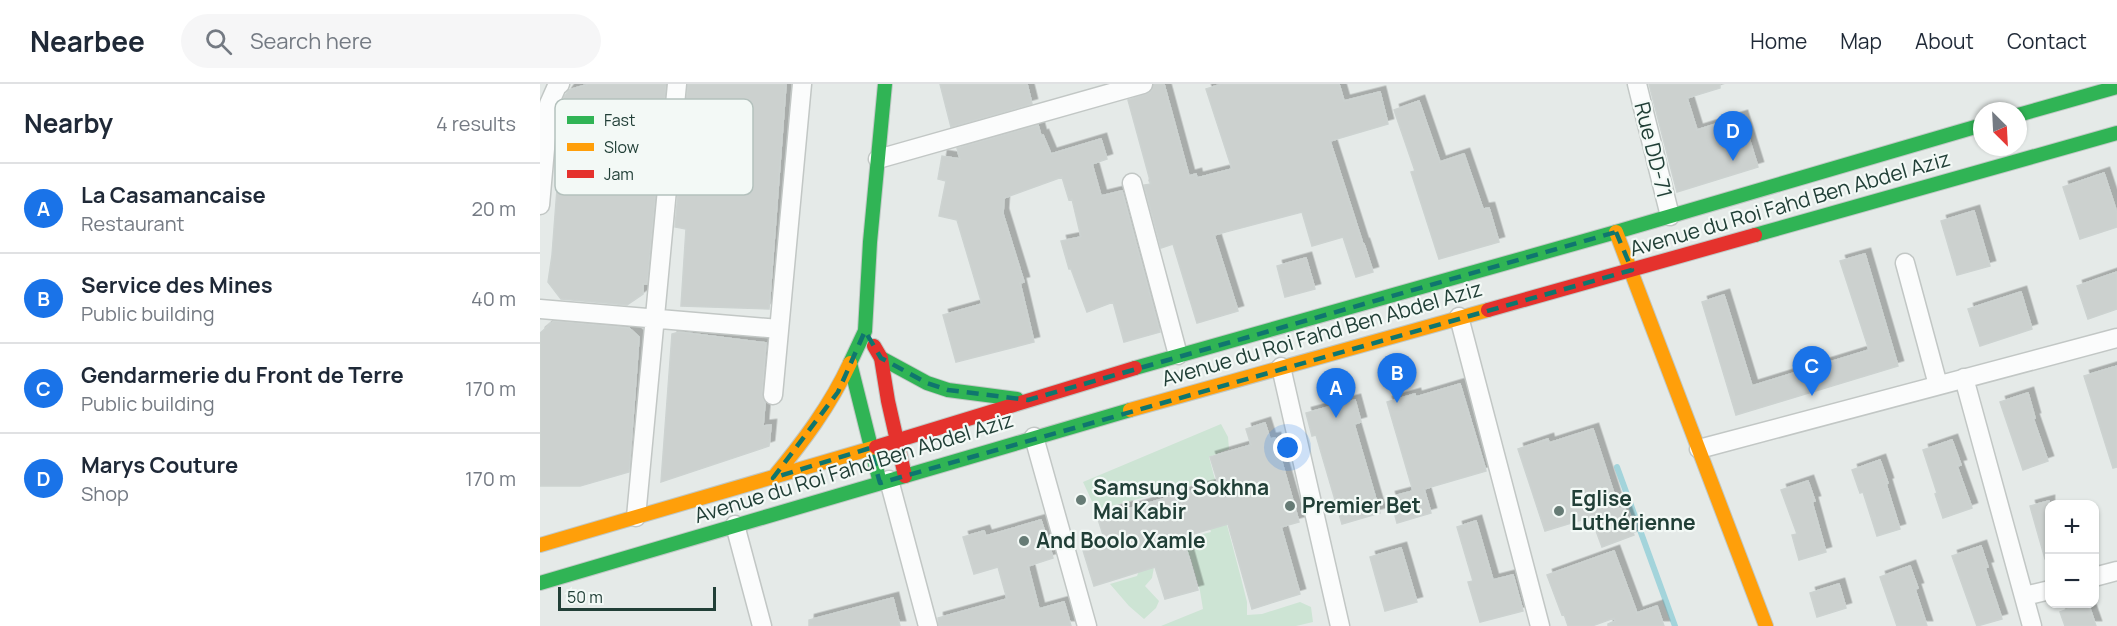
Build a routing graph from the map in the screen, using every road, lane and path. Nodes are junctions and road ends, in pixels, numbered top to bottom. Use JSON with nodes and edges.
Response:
{"nodes":[{"id":1,"x":677,"y":84,"type":"edge"},
{"id":2,"x":802,"y":84,"type":"edge"},
{"id":3,"x":885,"y":84,"type":"edge"},
{"id":4,"x":1143,"y":84,"type":"edge"},
{"id":5,"x":1637,"y":84,"type":"edge"},
{"id":6,"x":557,"y":85,"type":"edge"},
{"id":7,"x":2117,"y":87,"type":"edge"},
{"id":8,"x":2064,"y":92,"type":"edge"},
{"id":9,"x":676,"y":99,"type":"edge"},
{"id":10,"x":2027,"y":110,"type":"edge"},
{"id":11,"x":1973,"y":128,"type":"edge"},
{"id":12,"x":2117,"y":132,"type":"edge"},
{"id":13,"x":878,"y":159,"type":"junction"},
{"id":14,"x":1132,"y":183,"type":"dead end"},
{"id":15,"x":667,"y":195,"type":"edge"},
{"id":16,"x":540,"y":205,"type":"edge"},
{"id":17,"x":1670,"y":216,"type":"junction"},
{"id":18,"x":1616,"y":232,"type":"junction"},
{"id":19,"x":1905,"y":263,"type":"dead end"},
{"id":20,"x":1632,"y":270,"type":"junction"},
{"id":21,"x":540,"y":309,"type":"edge"},
{"id":22,"x":1459,"y":317,"type":"junction"},
{"id":23,"x":656,"y":320,"type":"junction"},
{"id":24,"x":779,"y":329,"type":"junction"},
{"id":25,"x":865,"y":331,"type":"junction"},
{"id":26,"x":2117,"y":338,"type":"edge"},
{"id":27,"x":1179,"y":355,"type":"junction"},
{"id":28,"x":881,"y":358,"type":"junction"},
{"id":29,"x":850,"y":363,"type":"junction"},
{"id":30,"x":1281,"y":366,"type":"junction"},
{"id":31,"x":1964,"y":378,"type":"junction"},
{"id":32,"x":1938,"y":385,"type":"junction"},
{"id":33,"x":773,"y":395,"type":"dead end"},
{"id":34,"x":1028,"y":400,"type":"junction"},
{"id":35,"x":1034,"y":437,"type":"junction"},
{"id":36,"x":897,"y":440,"type":"junction"},
{"id":37,"x":870,"y":448,"type":"junction"},
{"id":38,"x":1699,"y":448,"type":"junction"},
{"id":39,"x":773,"y":478,"type":"junction"},
{"id":40,"x":892,"y":479,"type":"junction"},
{"id":41,"x":636,"y":517,"type":"junction"},
{"id":42,"x":735,"y":525,"type":"junction"},
{"id":43,"x":540,"y":545,"type":"edge"},
{"id":44,"x":2117,"y":571,"type":"edge"},
{"id":45,"x":2099,"y":576,"type":"edge"},
{"id":46,"x":540,"y":583,"type":"edge"},
{"id":47,"x":2045,"y":591,"type":"edge"},
{"id":48,"x":2024,"y":596,"type":"junction"},
{"id":49,"x":2028,"y":625,"type":"edge"},
{"id":50,"x":762,"y":626,"type":"edge"},
{"id":51,"x":928,"y":626,"type":"edge"},
{"id":52,"x":1087,"y":626,"type":"edge"},
{"id":53,"x":1340,"y":626,"type":"edge"},
{"id":54,"x":1540,"y":626,"type":"edge"},
{"id":55,"x":1766,"y":626,"type":"edge"}],
"edges":[{"from":1,"to":9,"type":"street"},
{"from":2,"to":24,"type":"street"},
{"from":3,"to":13,"type":"main road"},
{"from":4,"to":13,"type":"street"},
{"from":5,"to":17,"type":"street","name":"Rue DD-71"},
{"from":6,"to":16,"type":"street"},
{"from":7,"to":8,"type":"main road"},
{"from":8,"to":10,"type":"main road"},
{"from":11,"to":17,"type":"main road","name":"Avenue du Roi Fahd Ben Abdel Aziz"},
{"from":12,"to":20,"type":"main road","name":"Avenue du Roi Fahd Ben Abdel Aziz"},
{"from":13,"to":25,"type":"main road"},
{"from":14,"to":27,"type":"street"},
{"from":15,"to":23,"type":"street"},
{"from":17,"to":18,"type":"main road","name":"Avenue du Roi Fahd Ben Abdel Aziz"},
{"from":18,"to":20,"type":"main road"},
{"from":18,"to":27,"type":"main road","name":"Avenue du Roi Fahd Ben Abdel Aziz"},
{"from":19,"to":32,"type":"street"},
{"from":20,"to":22,"type":"main road","name":"Avenue du Roi Fahd Ben Abdel Aziz"},
{"from":20,"to":38,"type":"main road"},
{"from":21,"to":23,"type":"street"},
{"from":22,"to":30,"type":"main road","name":"Avenue du Roi Fahd Ben Abdel Aziz"},
{"from":22,"to":54,"type":"street"},
{"from":23,"to":24,"type":"street"},
{"from":23,"to":41,"type":"street"},
{"from":24,"to":33,"type":"street"},
{"from":25,"to":28,"type":"main road"},
{"from":25,"to":29,"type":"main road"},
{"from":26,"to":31,"type":"street"},
{"from":27,"to":34,"type":"main road","name":"Avenue du Roi Fahd Ben Abdel Aziz"},
{"from":28,"to":34,"type":"main road"},
{"from":28,"to":36,"type":"main road"},
{"from":29,"to":37,"type":"main road"},
{"from":29,"to":39,"type":"main road"},
{"from":30,"to":35,"type":"main road","name":"Avenue du Roi Fahd Ben Abdel Aziz"},
{"from":30,"to":53,"type":"street"},
{"from":31,"to":32,"type":"street"},
{"from":31,"to":48,"type":"street"},
{"from":32,"to":38,"type":"street"},
{"from":34,"to":36,"type":"main road","name":"Avenue du Roi Fahd Ben Abdel Aziz"},
{"from":35,"to":40,"type":"main road","name":"Avenue du Roi Fahd Ben Abdel Aziz"},
{"from":35,"to":52,"type":"street"},
{"from":36,"to":37,"type":"main road","name":"Avenue du Roi Fahd Ben Abdel Aziz"},
{"from":36,"to":40,"type":"main road"},
{"from":37,"to":39,"type":"main road","name":"Avenue du Roi Fahd Ben Abdel Aziz"},
{"from":37,"to":40,"type":"main road"},
{"from":38,"to":55,"type":"main road"},
{"from":39,"to":41,"type":"main road","name":"Avenue du Roi Fahd Ben Abdel Aziz"},
{"from":40,"to":42,"type":"main road","name":"Avenue du Roi Fahd Ben Abdel Aziz"},
{"from":40,"to":51,"type":"street"},
{"from":41,"to":43,"type":"main road","name":"Avenue du Roi Fahd Ben Abdel Aziz"},
{"from":42,"to":46,"type":"main road","name":"Avenue du Roi Fahd Ben Abdel Aziz"},
{"from":42,"to":50,"type":"street"},
{"from":44,"to":45,"type":"street"},
{"from":47,"to":48,"type":"street"},
{"from":48,"to":49,"type":"street"}]}
